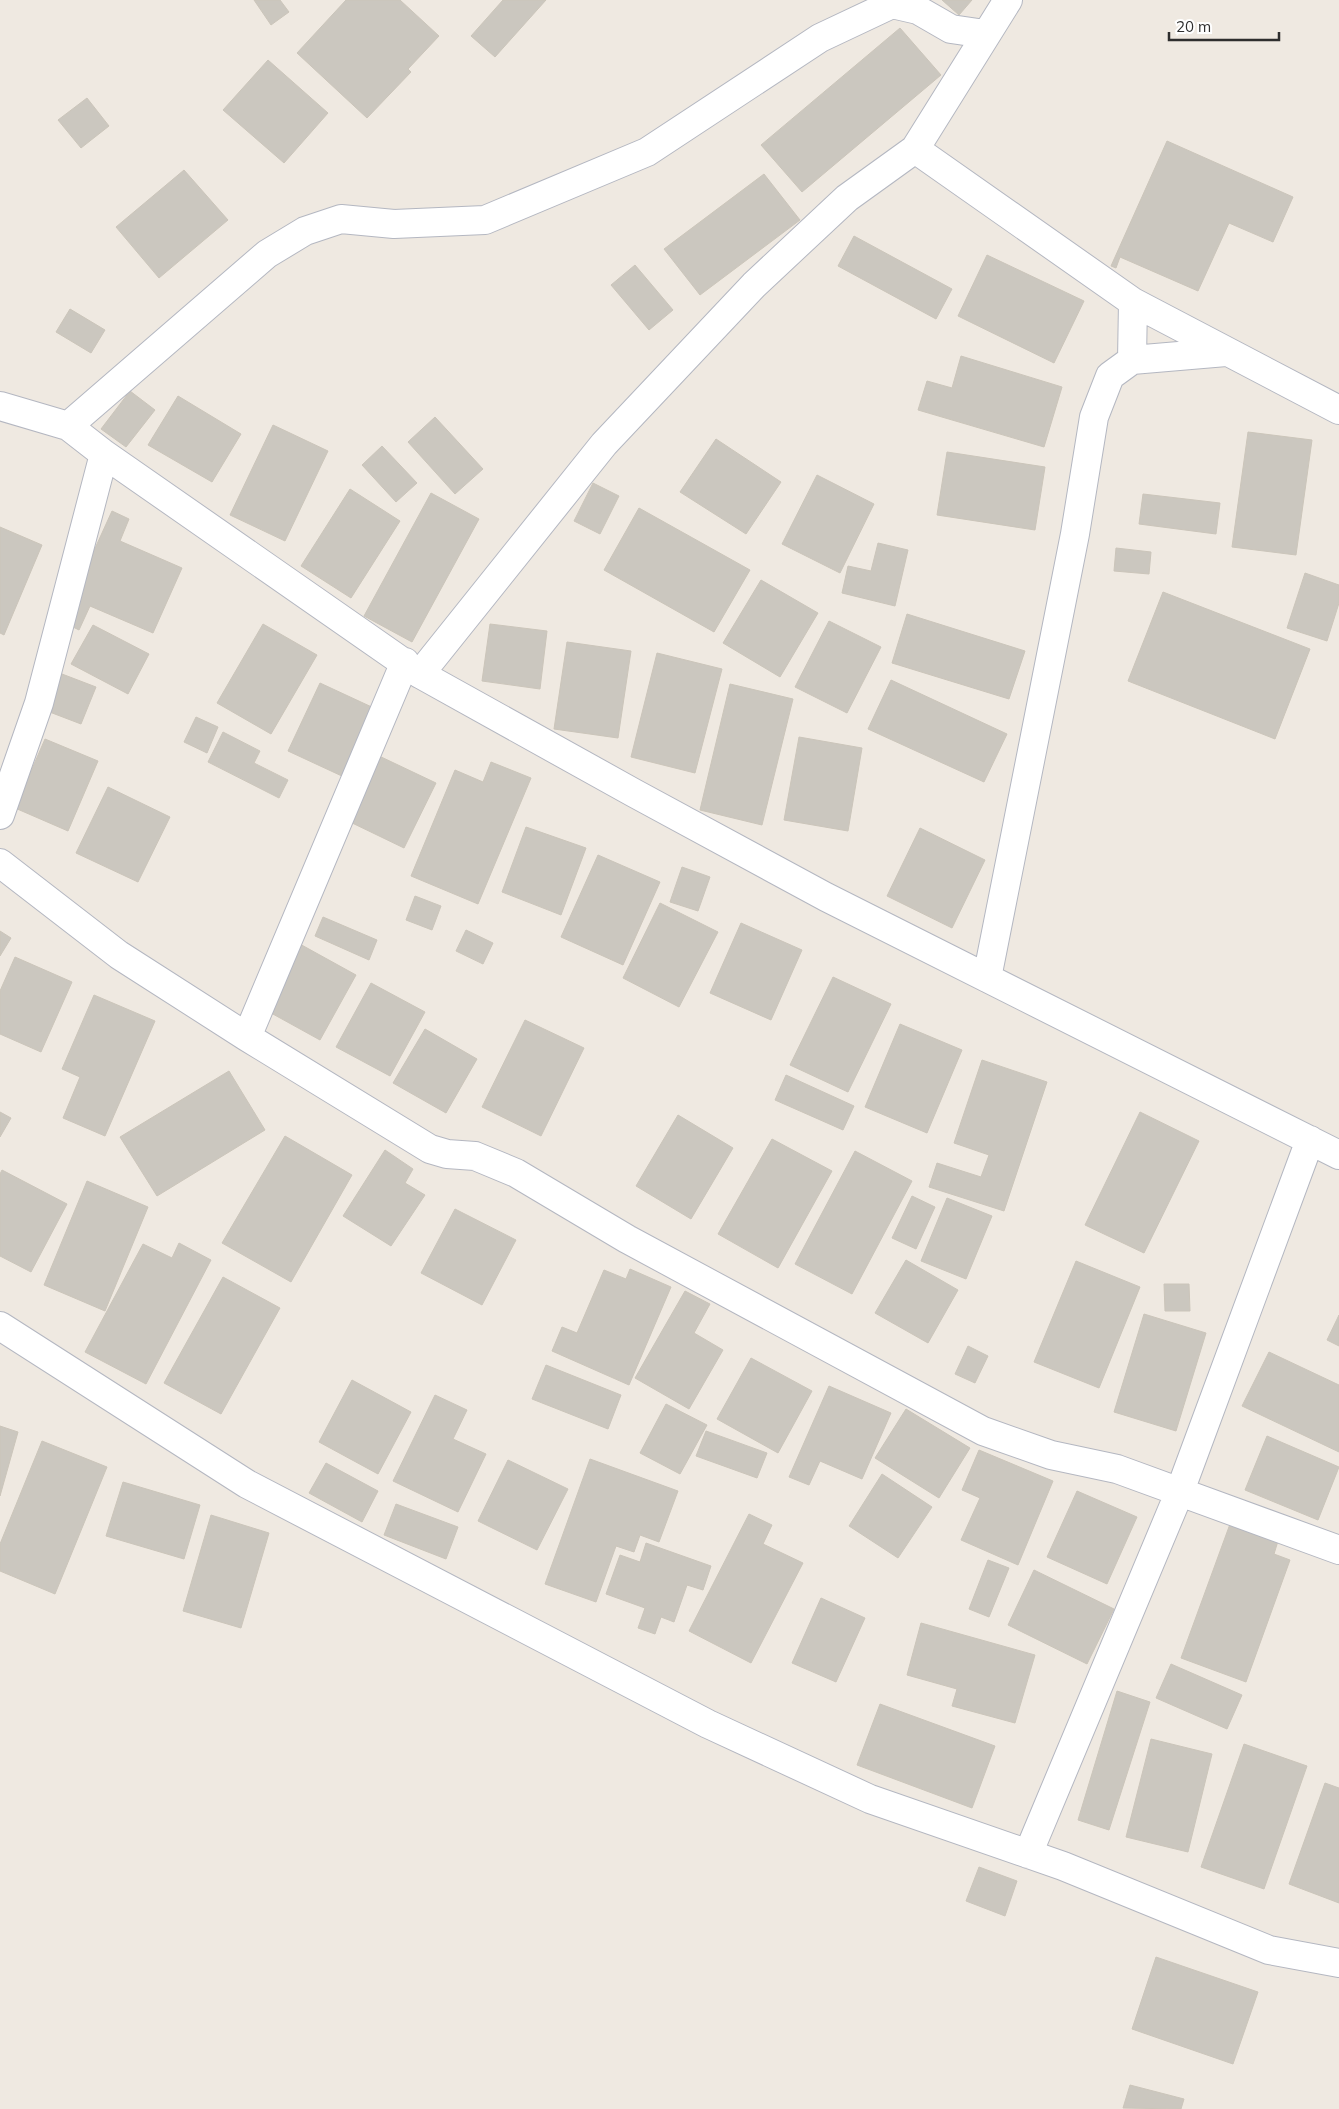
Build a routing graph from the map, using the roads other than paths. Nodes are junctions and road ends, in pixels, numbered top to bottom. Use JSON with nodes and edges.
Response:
{"nodes":[{"id":1,"x":1008,"y":0,"type":"edge"},
{"id":2,"x":985,"y":34,"type":"junction"},
{"id":3,"x":915,"y":149,"type":"junction"},
{"id":4,"x":1133,"y":302,"type":"junction"},
{"id":5,"x":1226,"y":352,"type":"junction"},
{"id":6,"x":1132,"y":360,"type":"junction"},
{"id":7,"x":0,"y":406,"type":"edge"},
{"id":8,"x":1339,"y":410,"type":"edge"},
{"id":9,"x":68,"y":426,"type":"junction"},
{"id":10,"x":104,"y":454,"type":"junction"},
{"id":11,"x":413,"y":668,"type":"junction"},
{"id":12,"x":0,"y":815,"type":"edge"},
{"id":13,"x":0,"y":864,"type":"edge"},
{"id":14,"x":987,"y":978,"type":"junction"},
{"id":15,"x":247,"y":1037,"type":"junction"},
{"id":16,"x":1310,"y":1140,"type":"junction"},
{"id":17,"x":1339,"y":1155,"type":"edge"},
{"id":18,"x":0,"y":1326,"type":"edge"},
{"id":19,"x":1180,"y":1491,"type":"junction"},
{"id":20,"x":1339,"y":1550,"type":"edge"},
{"id":21,"x":1028,"y":1854,"type":"junction"},
{"id":22,"x":1339,"y":1963,"type":"edge"}],
"edges":[{"from":1,"to":2,"type":"street"},
{"from":2,"to":3,"type":"street"},
{"from":2,"to":9,"type":"street"},
{"from":3,"to":4,"type":"street"},
{"from":3,"to":11,"type":"street"},
{"from":4,"to":5,"type":"street"},
{"from":4,"to":6,"type":"street"},
{"from":5,"to":6,"type":"street"},
{"from":5,"to":8,"type":"street"},
{"from":6,"to":14,"type":"street"},
{"from":7,"to":9,"type":"street"},
{"from":9,"to":10,"type":"street"},
{"from":10,"to":11,"type":"street"},
{"from":10,"to":12,"type":"street"},
{"from":11,"to":14,"type":"street"},
{"from":11,"to":15,"type":"street"},
{"from":13,"to":15,"type":"street"},
{"from":14,"to":16,"type":"street"},
{"from":15,"to":19,"type":"street"},
{"from":16,"to":17,"type":"street"},
{"from":16,"to":19,"type":"street"},
{"from":18,"to":21,"type":"street"},
{"from":19,"to":20,"type":"street"},
{"from":19,"to":21,"type":"street"},
{"from":21,"to":22,"type":"street"}]}
